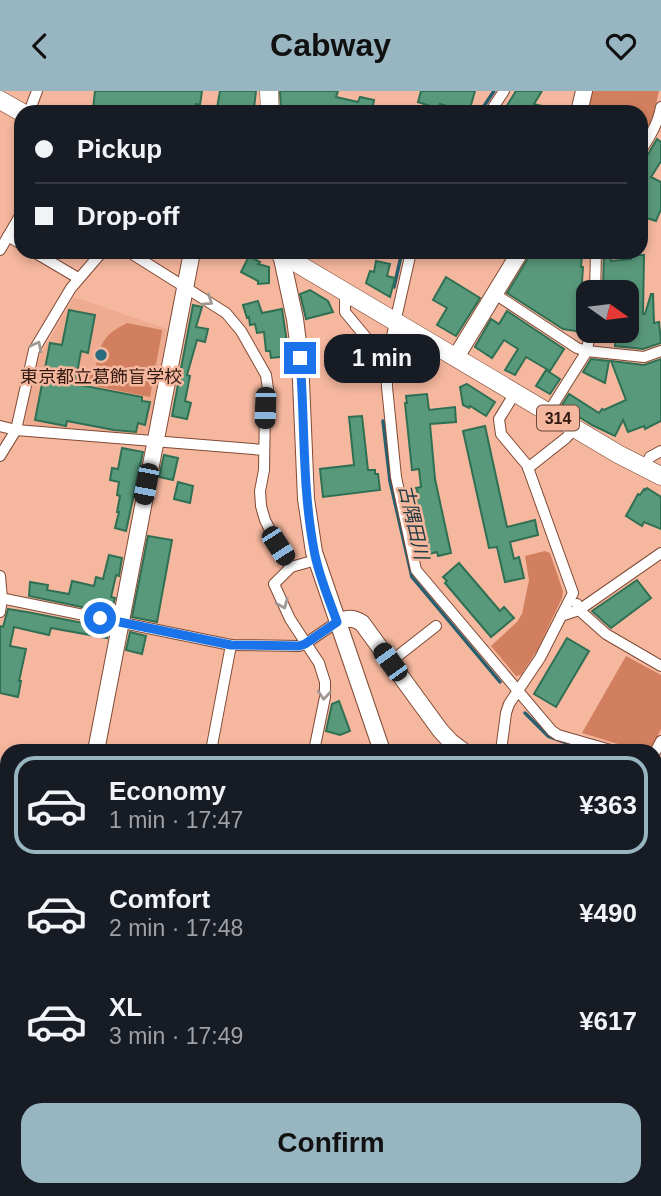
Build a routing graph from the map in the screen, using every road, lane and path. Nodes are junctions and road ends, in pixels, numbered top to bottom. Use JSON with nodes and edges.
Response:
{"nodes":[{"id":1,"x":661,"y":107,"type":"edge"},
{"id":2,"x":648,"y":139,"type":"edge"},
{"id":3,"x":14,"y":226,"type":"edge"},
{"id":4,"x":8,"y":236,"type":"junction"},
{"id":5,"x":14,"y":240,"type":"edge"},
{"id":6,"x":0,"y":250,"type":"edge"},
{"id":7,"x":46,"y":259,"type":"edge"},
{"id":8,"x":96,"y":259,"type":"edge"},
{"id":9,"x":141,"y":259,"type":"edge"},
{"id":10,"x":191,"y":259,"type":"edge"},
{"id":11,"x":281,"y":259,"type":"edge"},
{"id":12,"x":290,"y":259,"type":"edge"},
{"id":13,"x":409,"y":259,"type":"edge"},
{"id":14,"x":516,"y":259,"type":"edge"},
{"id":15,"x":596,"y":259,"type":"edge"},
{"id":16,"x":78,"y":278,"type":"junction"},
{"id":17,"x":595,"y":280,"type":"edge"},
{"id":18,"x":185,"y":286,"type":"junction"},
{"id":19,"x":345,"y":291,"type":"junction"},
{"id":20,"x":495,"y":293,"type":"junction"},
{"id":21,"x":395,"y":321,"type":"junction"},
{"id":22,"x":588,"y":343,"type":"edge"},
{"id":23,"x":387,"y":349,"type":"junction"},
{"id":24,"x":587,"y":351,"type":"junction"},
{"id":25,"x":661,"y":351,"type":"edge"},
{"id":26,"x":456,"y":357,"type":"junction"},
{"id":27,"x":515,"y":393,"type":"junction"},
{"id":28,"x":548,"y":412,"type":"junction"},
{"id":29,"x":0,"y":426,"type":"edge"},
{"id":30,"x":575,"y":428,"type":"junction"},
{"id":31,"x":16,"y":430,"type":"junction"},
{"id":32,"x":155,"y":442,"type":"junction"},
{"id":33,"x":264,"y":450,"type":"junction"},
{"id":34,"x":661,"y":451,"type":"edge"},
{"id":35,"x":0,"y":456,"type":"edge"},
{"id":36,"x":528,"y":468,"type":"junction"},
{"id":37,"x":644,"y":468,"type":"junction"},
{"id":38,"x":661,"y":476,"type":"edge"},
{"id":39,"x":661,"y":553,"type":"edge"},
{"id":40,"x":316,"y":560,"type":"junction"},
{"id":41,"x":291,"y":567,"type":"junction"},
{"id":42,"x":0,"y":576,"type":"edge"},
{"id":43,"x":573,"y":593,"type":"junction"},
{"id":44,"x":1,"y":599,"type":"edge"},
{"id":45,"x":579,"y":610,"type":"junction"},
{"id":46,"x":0,"y":612,"type":"edge"},
{"id":47,"x":561,"y":616,"type":"junction"},
{"id":48,"x":120,"y":621,"type":"junction"},
{"id":49,"x":337,"y":622,"type":"junction"},
{"id":50,"x":436,"y":625,"type":"dead end"},
{"id":51,"x":305,"y":644,"type":"junction"},
{"id":52,"x":231,"y":645,"type":"junction"},
{"id":53,"x":390,"y":662,"type":"junction"},
{"id":54,"x":661,"y":666,"type":"edge"},
{"id":55,"x":518,"y":692,"type":"junction"},
{"id":56,"x":97,"y":744,"type":"edge"},
{"id":57,"x":212,"y":744,"type":"edge"},
{"id":58,"x":315,"y":744,"type":"edge"},
{"id":59,"x":380,"y":744,"type":"edge"},
{"id":60,"x":454,"y":744,"type":"edge"},
{"id":61,"x":502,"y":744,"type":"edge"},
{"id":62,"x":587,"y":744,"type":"edge"}],
"edges":[{"from":1,"to":2,"type":"street"},
{"from":3,"to":4,"type":"street"},
{"from":4,"to":5,"type":"street"},
{"from":4,"to":6,"type":"street"},
{"from":7,"to":16,"type":"street"},
{"from":8,"to":16,"type":"street"},
{"from":9,"to":18,"type":"street"},
{"from":10,"to":18,"type":"street"},
{"from":11,"to":40,"type":"street"},
{"from":12,"to":19,"type":"main road","number":"314"},
{"from":13,"to":21,"type":"street"},
{"from":14,"to":20,"type":"street"},
{"from":15,"to":17,"type":"street"},
{"from":31,"to":16,"type":"street","one_way":true},
{"from":18,"to":32,"type":"street"},
{"from":18,"to":33,"type":"street","one_way":true},
{"from":19,"to":21,"type":"main road","number":"314"},
{"from":19,"to":23,"type":"street"},
{"from":20,"to":24,"type":"street"},
{"from":20,"to":26,"type":"street"},
{"from":21,"to":23,"type":"street"},
{"from":21,"to":26,"type":"main road","number":"314"},
{"from":22,"to":24,"type":"street"},
{"from":23,"to":55,"type":"street"},
{"from":24,"to":25,"type":"street"},
{"from":24,"to":28,"type":"street"},
{"from":26,"to":27,"type":"main road","number":"314"},
{"from":27,"to":28,"type":"main road","number":"314"},
{"from":27,"to":36,"type":"street"},
{"from":28,"to":30,"type":"main road","number":"314"},
{"from":29,"to":31,"type":"street"},
{"from":30,"to":36,"type":"street"},
{"from":30,"to":37,"type":"main road","number":"314"},
{"from":31,"to":32,"type":"street"},
{"from":31,"to":35,"type":"street"},
{"from":32,"to":33,"type":"street"},
{"from":32,"to":48,"type":"street"},
{"from":33,"to":41,"type":"street"},
{"from":34,"to":37,"type":"street"},
{"from":36,"to":43,"type":"street"},
{"from":37,"to":38,"type":"main road","number":"314"},
{"from":39,"to":45,"type":"street"},
{"from":40,"to":41,"type":"street"},
{"from":40,"to":49,"type":"street"},
{"from":41,"to":51,"type":"street","one_way":true},
{"from":42,"to":44,"type":"street"},
{"from":43,"to":45,"type":"street"},
{"from":43,"to":47,"type":"street"},
{"from":44,"to":46,"type":"street"},
{"from":44,"to":48,"type":"street"},
{"from":45,"to":47,"type":"street"},
{"from":45,"to":54,"type":"street"},
{"from":47,"to":55,"type":"street"},
{"from":48,"to":52,"type":"street"},
{"from":48,"to":56,"type":"street"},
{"from":49,"to":51,"type":"street"},
{"from":49,"to":53,"type":"street"},
{"from":49,"to":59,"type":"street"},
{"from":50,"to":53,"type":"street"},
{"from":51,"to":52,"type":"street"},
{"from":51,"to":58,"type":"street","one_way":true},
{"from":52,"to":57,"type":"street"},
{"from":53,"to":60,"type":"street"},
{"from":55,"to":61,"type":"street"},
{"from":55,"to":62,"type":"street"}]}
